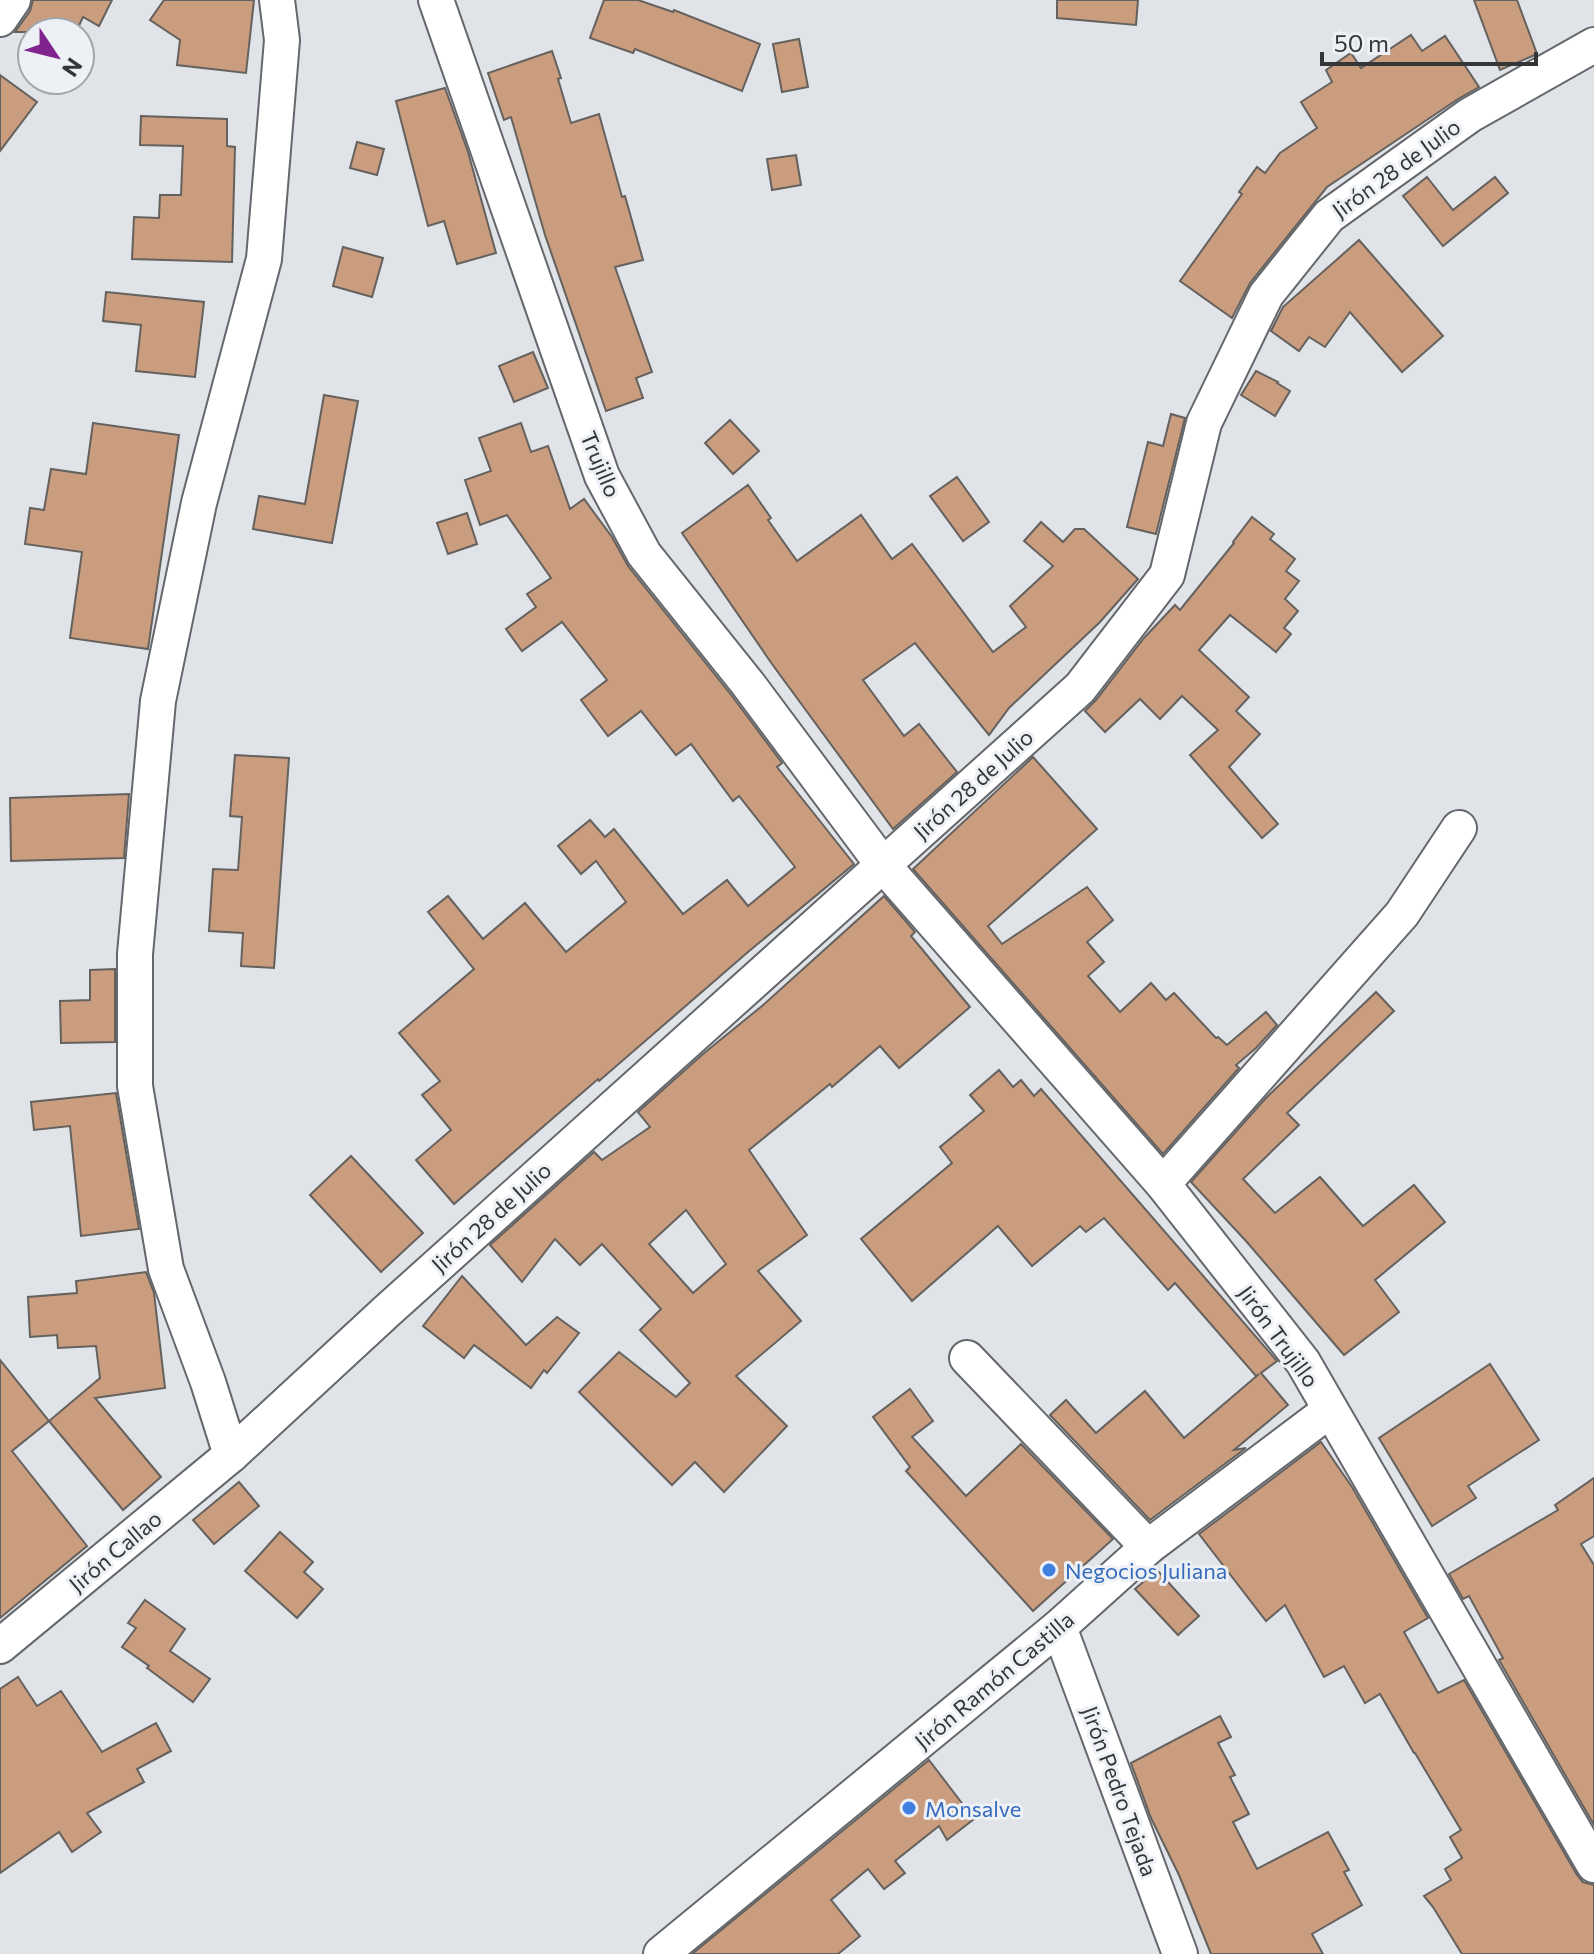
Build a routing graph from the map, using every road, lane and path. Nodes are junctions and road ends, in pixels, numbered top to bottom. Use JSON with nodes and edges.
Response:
{"nodes":[{"id":1,"x":13,"y":0,"type":"edge"},
{"id":2,"x":277,"y":0,"type":"edge"},
{"id":3,"x":436,"y":0,"type":"edge"},
{"id":4,"x":0,"y":19,"type":"edge"},
{"id":5,"x":1594,"y":45,"type":"edge"},
{"id":6,"x":1459,"y":828,"type":"dead end"},
{"id":7,"x":883,"y":865,"type":"junction"},
{"id":8,"x":1163,"y":1184,"type":"junction"},
{"id":9,"x":967,"y":1358,"type":"dead end"},
{"id":10,"x":1330,"y":1410,"type":"junction"},
{"id":11,"x":231,"y":1455,"type":"junction"},
{"id":12,"x":1148,"y":1547,"type":"junction"},
{"id":13,"x":1059,"y":1627,"type":"junction"},
{"id":14,"x":0,"y":1646,"type":"edge"},
{"id":15,"x":1594,"y":1865,"type":"edge"},
{"id":16,"x":661,"y":1954,"type":"edge"},
{"id":17,"x":1180,"y":1954,"type":"edge"}],
"edges":[{"from":1,"to":4,"type":"street"},
{"from":2,"to":11,"type":"street"},
{"from":3,"to":7,"type":"street","name":"Trujillo"},
{"from":5,"to":7,"type":"street","name":"Jirón 28 de Julio"},
{"from":6,"to":8,"type":"street"},
{"from":7,"to":8,"type":"street","name":"Jirón Trujillo"},
{"from":7,"to":11,"type":"street","name":"Jirón 28 de Julio"},
{"from":8,"to":10,"type":"street","name":"Jirón Trujillo"},
{"from":9,"to":12,"type":"street"},
{"from":10,"to":12,"type":"street","name":"Jirón Ramón Castilla"},
{"from":10,"to":15,"type":"street","name":"Jirón Trujillo"},
{"from":11,"to":14,"type":"street","name":"Jirón Callao"},
{"from":12,"to":13,"type":"street","name":"Jirón Ramón Castilla"},
{"from":13,"to":16,"type":"street","name":"Jirón Ramón Castilla"},
{"from":13,"to":17,"type":"street","name":"Jirón Pedro Tejada"}]}
